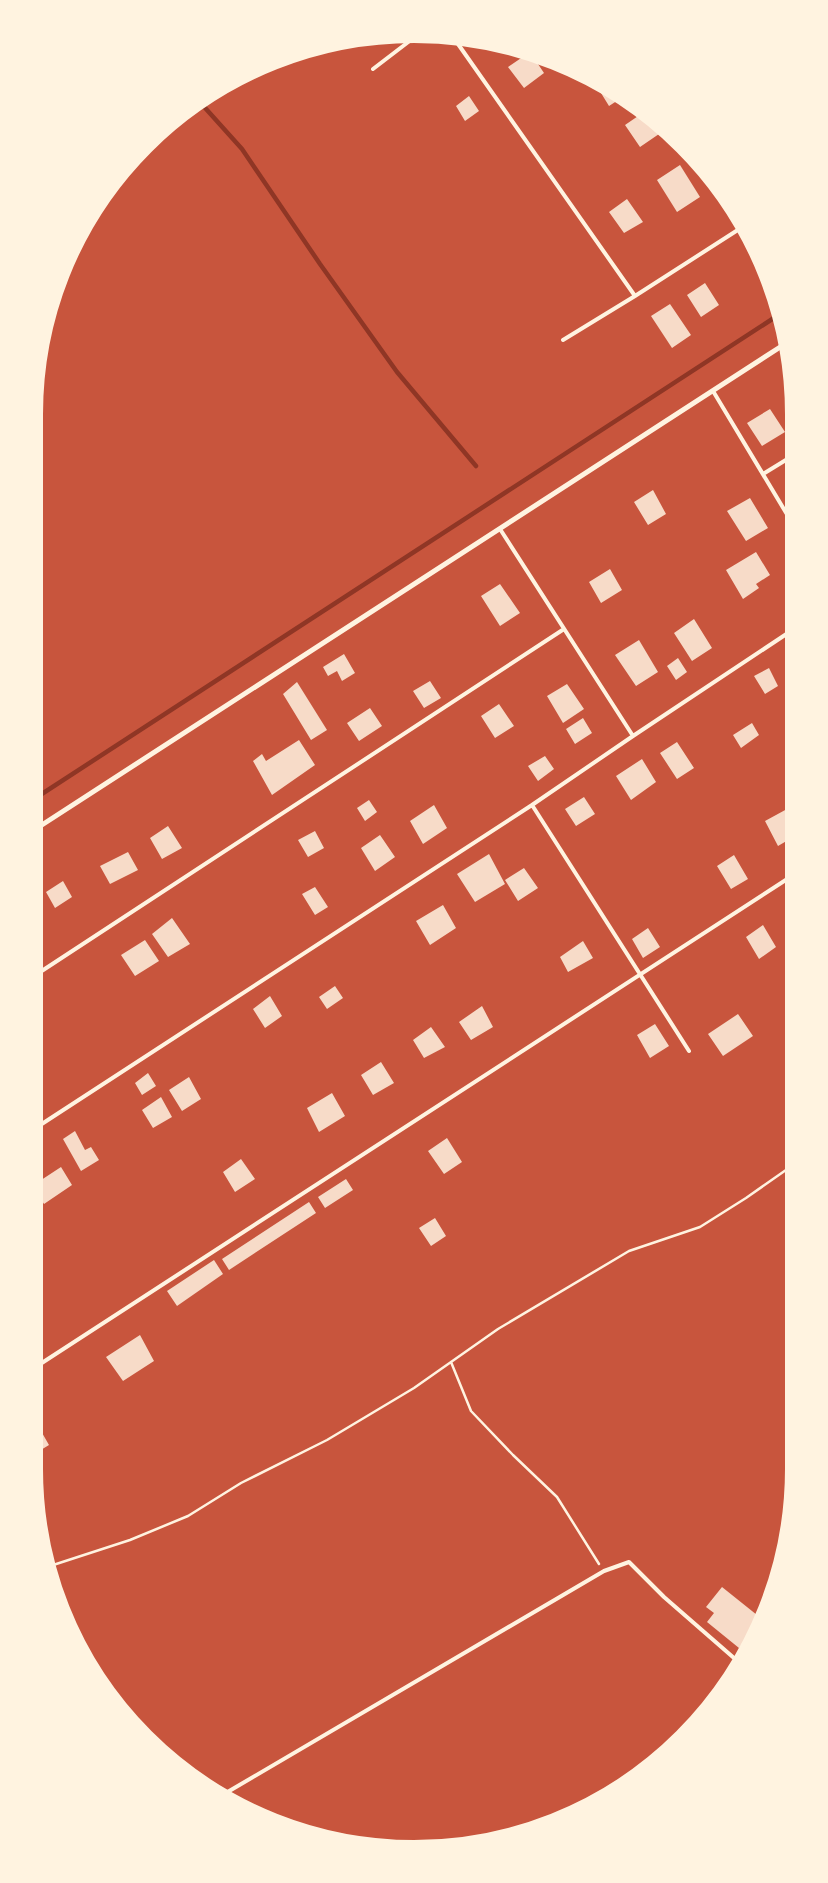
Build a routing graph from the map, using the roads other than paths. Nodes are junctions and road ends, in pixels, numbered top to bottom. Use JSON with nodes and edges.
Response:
{"nodes":[{"id":1,"x":410,"y":40,"type":"edge"},
{"id":2,"x":458,"y":43,"type":"edge"},
{"id":3,"x":372,"y":68,"type":"dead end"},
{"id":4,"x":739,"y":229,"type":"edge"},
{"id":5,"x":635,"y":296,"type":"junction"},
{"id":6,"x":563,"y":340,"type":"dead end"},
{"id":7,"x":782,"y":346,"type":"edge"},
{"id":8,"x":713,"y":391,"type":"junction"},
{"id":9,"x":788,"y":459,"type":"edge"},
{"id":10,"x":763,"y":474,"type":"junction"},
{"id":11,"x":788,"y":516,"type":"edge"},
{"id":12,"x":500,"y":529,"type":"junction"},
{"id":13,"x":564,"y":629,"type":"junction"},
{"id":14,"x":788,"y":634,"type":"edge"},
{"id":15,"x":633,"y":736,"type":"junction"},
{"id":16,"x":532,"y":806,"type":"junction"},
{"id":17,"x":40,"y":826,"type":"edge"},
{"id":18,"x":788,"y":879,"type":"edge"},
{"id":19,"x":40,"y":972,"type":"edge"},
{"id":20,"x":639,"y":975,"type":"junction"},
{"id":21,"x":689,"y":1051,"type":"dead end"},
{"id":22,"x":40,"y":1125,"type":"edge"},
{"id":23,"x":40,"y":1364,"type":"edge"},
{"id":24,"x":736,"y":1660,"type":"edge"},
{"id":25,"x":226,"y":1793,"type":"edge"}],
"edges":[{"from":1,"to":3,"type":"lane"},
{"from":2,"to":5,"type":"lane"},
{"from":4,"to":5,"type":"lane"},
{"from":5,"to":6,"type":"lane"},
{"from":7,"to":8,"type":"street"},
{"from":8,"to":10,"type":"lane"},
{"from":8,"to":12,"type":"street"},
{"from":9,"to":10,"type":"lane"},
{"from":10,"to":11,"type":"lane"},
{"from":12,"to":13,"type":"lane"},
{"from":12,"to":17,"type":"street"},
{"from":13,"to":15,"type":"lane"},
{"from":13,"to":19,"type":"lane"},
{"from":14,"to":15,"type":"lane"},
{"from":15,"to":16,"type":"lane"},
{"from":16,"to":20,"type":"lane"},
{"from":16,"to":22,"type":"lane"},
{"from":18,"to":20,"type":"lane"},
{"from":20,"to":21,"type":"lane"},
{"from":20,"to":23,"type":"lane"},
{"from":24,"to":25,"type":"lane"}]}
